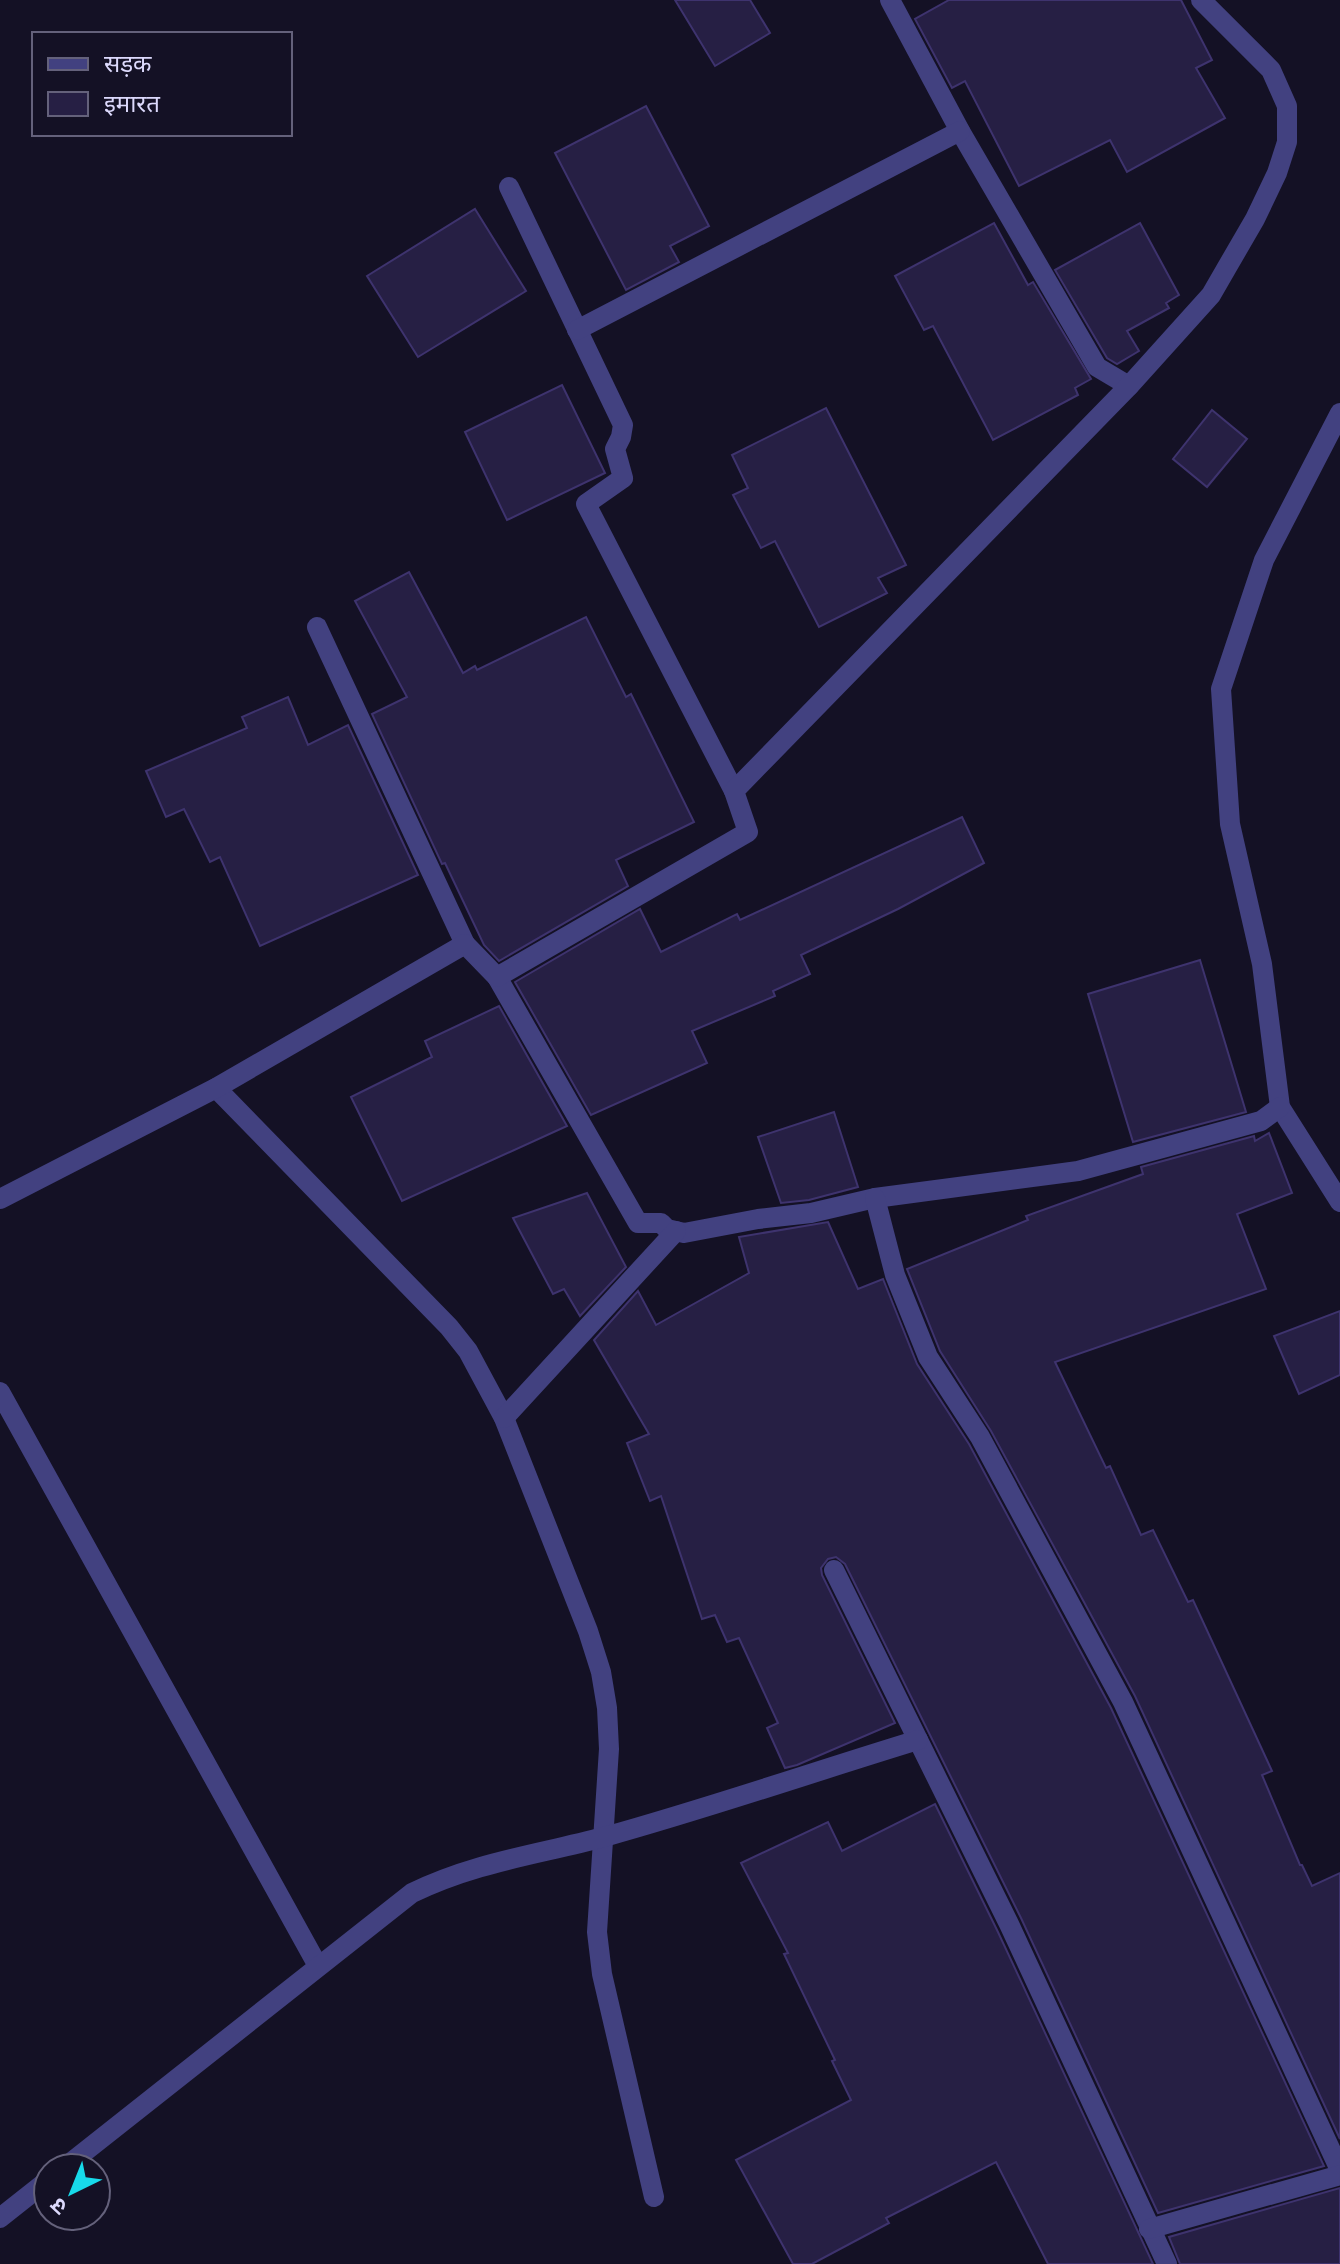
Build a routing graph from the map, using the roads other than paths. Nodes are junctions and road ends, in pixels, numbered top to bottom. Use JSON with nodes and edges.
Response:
{"nodes":[{"id":1,"x":890,"y":0,"type":"edge"},
{"id":2,"x":1201,"y":0,"type":"edge"},
{"id":3,"x":960,"y":131,"type":"junction"},
{"id":4,"x":509,"y":187,"type":"dead end"},
{"id":5,"x":577,"y":330,"type":"junction"},
{"id":6,"x":1129,"y":386,"type":"junction"},
{"id":7,"x":1340,"y":413,"type":"edge"},
{"id":8,"x":317,"y":627,"type":"dead end"},
{"id":9,"x":734,"y":791,"type":"junction"},
{"id":10,"x":465,"y":944,"type":"junction"},
{"id":11,"x":497,"y":977,"type":"junction"},
{"id":12,"x":216,"y":1088,"type":"junction"},
{"id":13,"x":1280,"y":1107,"type":"junction"},
{"id":14,"x":875,"y":1198,"type":"junction"},
{"id":15,"x":0,"y":1199,"type":"edge"},
{"id":16,"x":1340,"y":1202,"type":"edge"},
{"id":17,"x":676,"y":1231,"type":"junction"},
{"id":18,"x":0,"y":1392,"type":"edge"},
{"id":19,"x":504,"y":1418,"type":"junction"},
{"id":20,"x":834,"y":1570,"type":"dead end"},
{"id":21,"x":918,"y":1740,"type":"junction"},
{"id":22,"x":603,"y":1837,"type":"junction"},
{"id":23,"x":318,"y":1966,"type":"junction"},
{"id":24,"x":84,"y":2152,"type":"edge"},
{"id":25,"x":1340,"y":2172,"type":"edge"},
{"id":26,"x":32,"y":2193,"type":"edge"},
{"id":27,"x":654,"y":2197,"type":"dead end"},
{"id":28,"x":0,"y":2218,"type":"edge"},
{"id":29,"x":1149,"y":2229,"type":"junction"},
{"id":30,"x":1167,"y":2264,"type":"edge"}],
"edges":[{"from":1,"to":3,"type":"street"},
{"from":2,"to":6,"type":"street"},
{"from":3,"to":5,"type":"street"},
{"from":3,"to":6,"type":"street"},
{"from":4,"to":5,"type":"street"},
{"from":5,"to":9,"type":"street"},
{"from":6,"to":9,"type":"street"},
{"from":7,"to":13,"type":"street"},
{"from":8,"to":10,"type":"street"},
{"from":9,"to":11,"type":"street"},
{"from":10,"to":11,"type":"street"},
{"from":10,"to":12,"type":"street"},
{"from":11,"to":17,"type":"street"},
{"from":12,"to":15,"type":"street"},
{"from":12,"to":19,"type":"street"},
{"from":13,"to":14,"type":"street"},
{"from":13,"to":16,"type":"street"},
{"from":14,"to":17,"type":"street"},
{"from":14,"to":25,"type":"street"},
{"from":17,"to":19,"type":"street"},
{"from":18,"to":23,"type":"street"},
{"from":19,"to":22,"type":"street"},
{"from":20,"to":21,"type":"street"},
{"from":21,"to":22,"type":"street"},
{"from":21,"to":29,"type":"street"},
{"from":22,"to":23,"type":"street"},
{"from":22,"to":27,"type":"street"},
{"from":23,"to":24,"type":"street"},
{"from":25,"to":29,"type":"street"},
{"from":26,"to":28,"type":"street"},
{"from":29,"to":30,"type":"street"}]}
